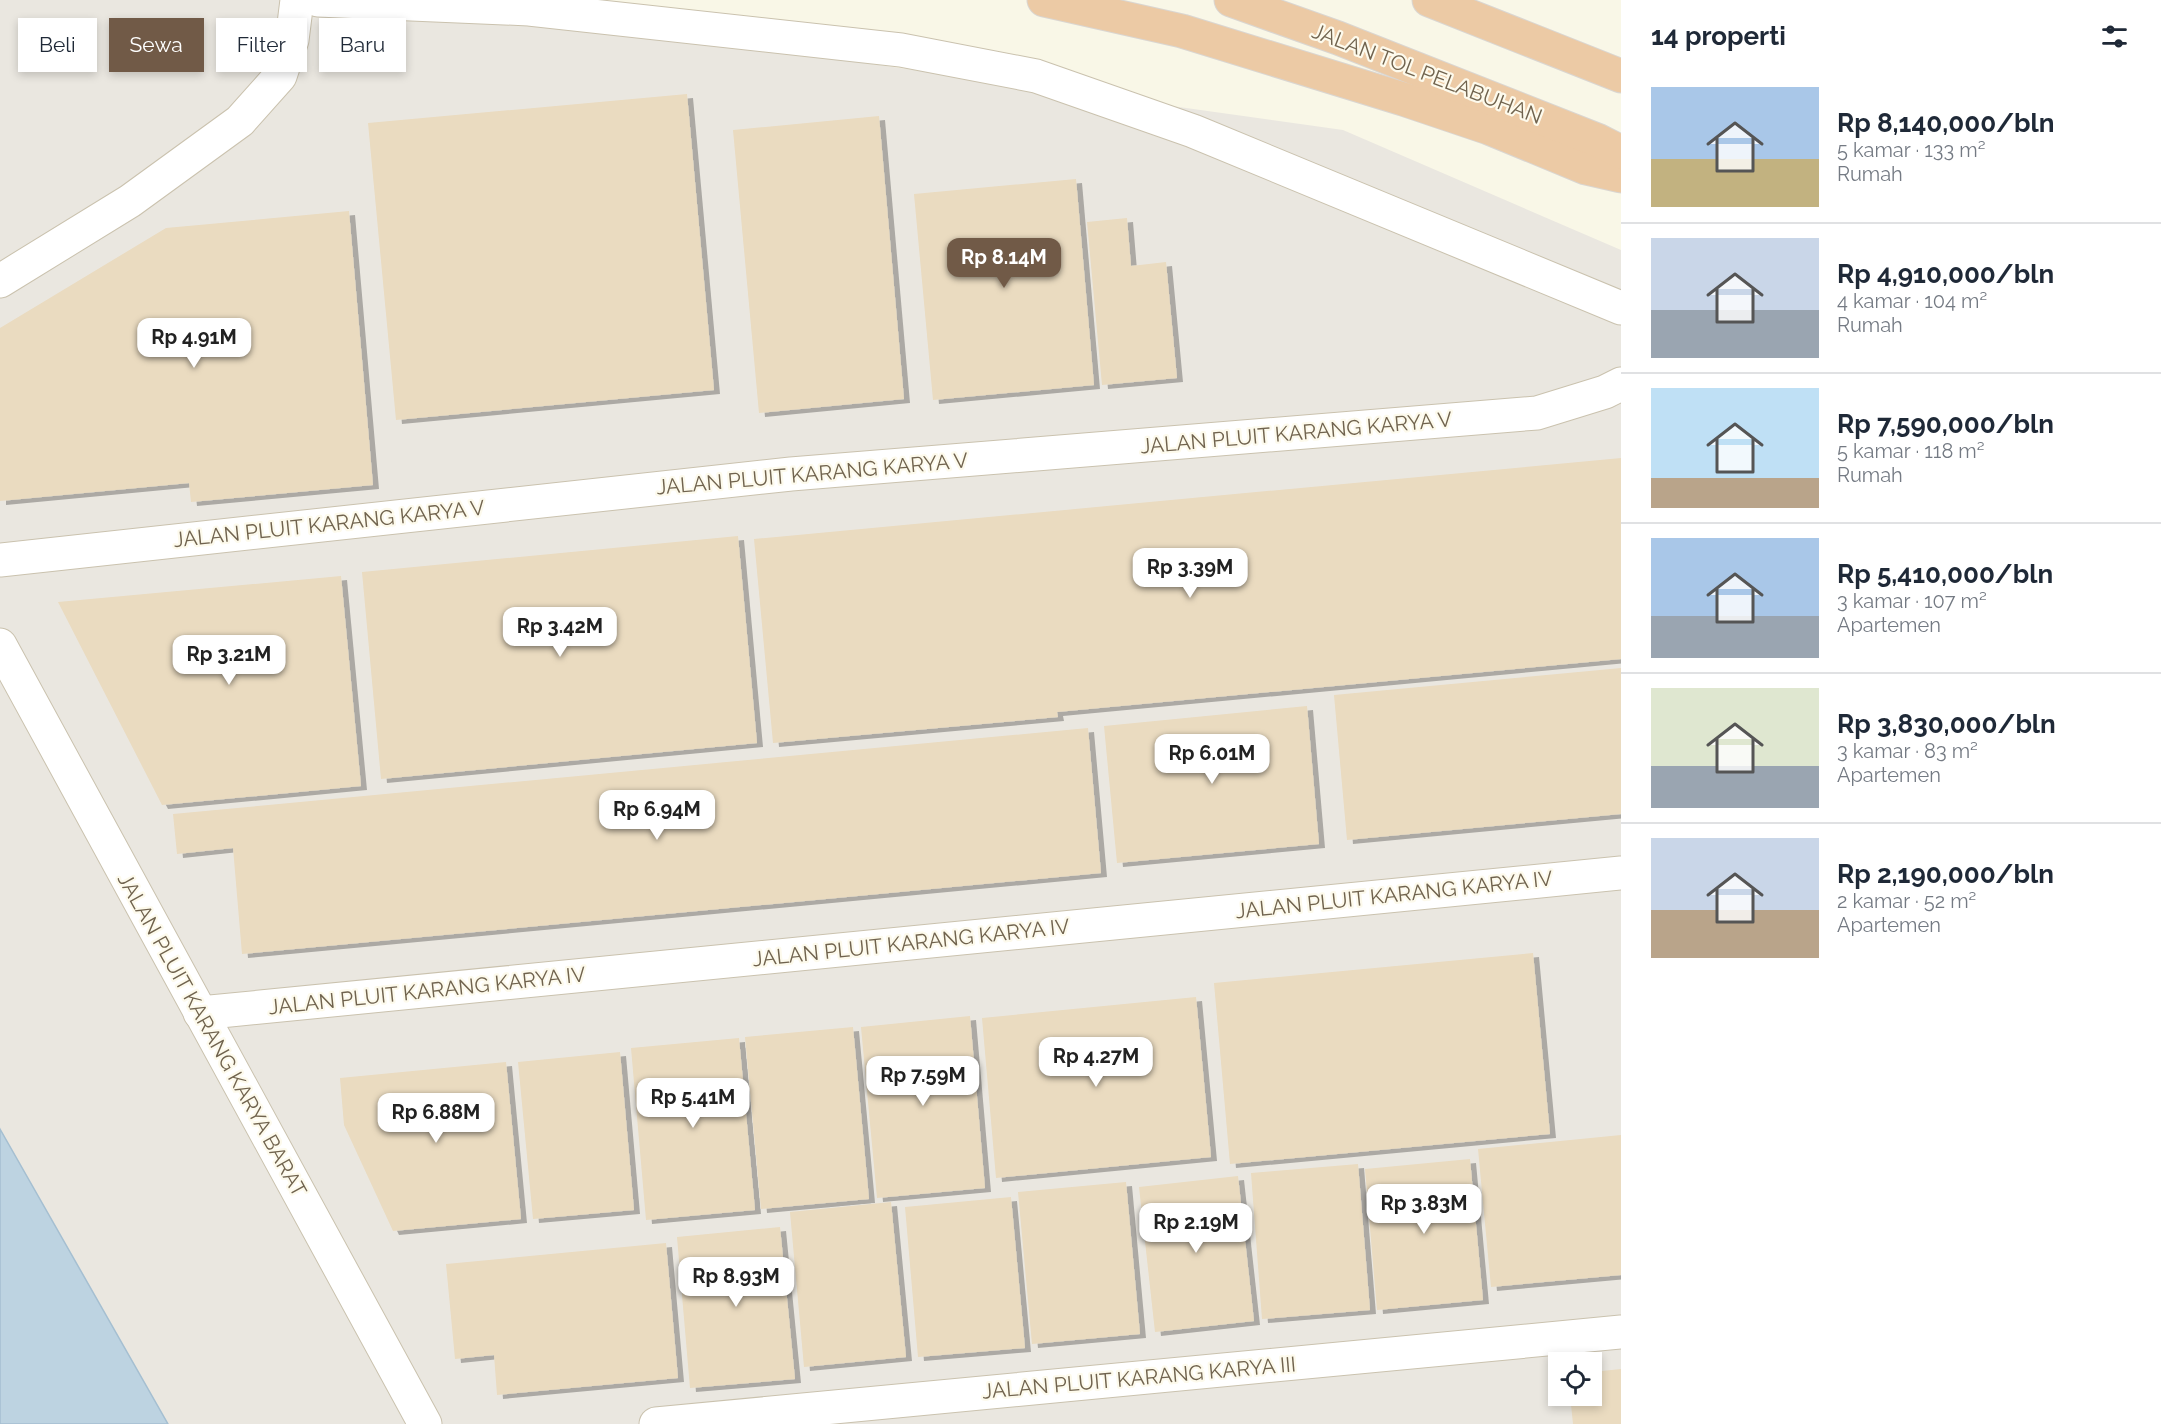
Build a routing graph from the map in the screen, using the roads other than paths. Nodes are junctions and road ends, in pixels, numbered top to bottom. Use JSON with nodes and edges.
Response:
{"nodes":[{"id":1,"x":297,"y":0,"type":"edge"},
{"id":2,"x":318,"y":0,"type":"edge"},
{"id":3,"x":1044,"y":0,"type":"edge"},
{"id":4,"x":1231,"y":0,"type":"edge"},
{"id":5,"x":1429,"y":0,"type":"edge"},
{"id":6,"x":1621,"y":76,"type":"edge"},
{"id":7,"x":1621,"y":152,"type":"edge"},
{"id":8,"x":1621,"y":176,"type":"edge"},
{"id":9,"x":0,"y":281,"type":"edge"},
{"id":10,"x":1621,"y":308,"type":"edge"},
{"id":11,"x":1621,"y":384,"type":"edge"},
{"id":12,"x":0,"y":560,"type":"edge"},
{"id":13,"x":0,"y":645,"type":"edge"},
{"id":14,"x":1621,"y":873,"type":"edge"},
{"id":15,"x":200,"y":1013,"type":"junction"},
{"id":16,"x":1621,"y":1332,"type":"edge"},
{"id":17,"x":425,"y":1424,"type":"edge"},
{"id":18,"x":656,"y":1424,"type":"edge"}],
"edges":[{"from":1,"to":9,"type":"lane"},
{"from":2,"to":10,"type":"lane"},
{"from":3,"to":8,"type":"highway"},
{"from":4,"to":7,"type":"highway","name":"JALAN TOL PELABUHAN"},
{"from":5,"to":6,"type":"highway"},
{"from":11,"to":12,"type":"lane","name":"JALAN PLUIT KARANG KARYA V"},
{"from":13,"to":15,"type":"lane","name":"JALAN PLUIT KARANG KARYA BARAT"},
{"from":14,"to":15,"type":"lane","name":"JALAN PLUIT KARANG KARYA IV"},
{"from":15,"to":17,"type":"lane","name":"JALAN PLUIT KARANG KARYA BARAT"},
{"from":16,"to":18,"type":"lane","name":"JALAN PLUIT KARANG KARYA III"}]}
